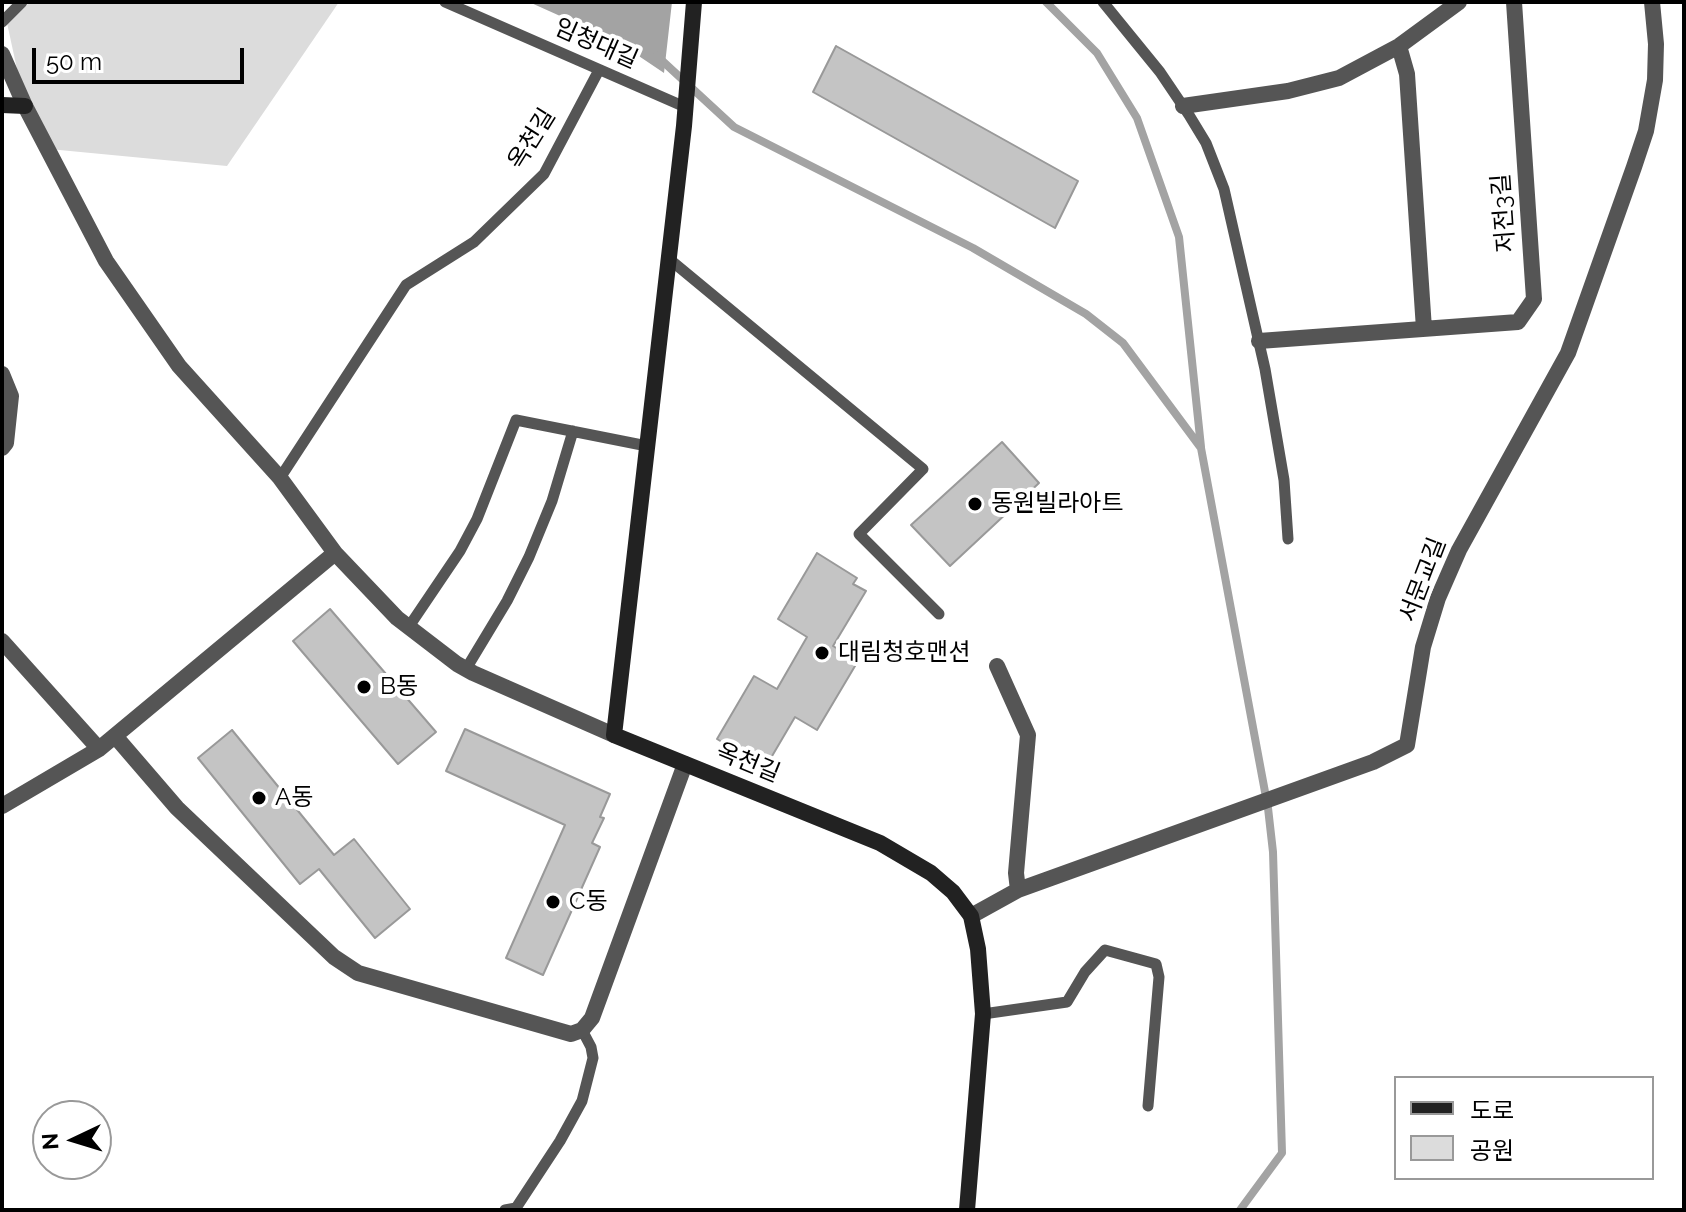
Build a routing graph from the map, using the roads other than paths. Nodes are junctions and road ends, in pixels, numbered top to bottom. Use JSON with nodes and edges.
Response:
{"nodes":[{"id":1,"x":22,"y":2,"type":"edge"},
{"id":2,"x":445,"y":2,"type":"edge"},
{"id":3,"x":694,"y":2,"type":"edge"},
{"id":4,"x":1103,"y":2,"type":"edge"},
{"id":5,"x":1459,"y":2,"type":"edge"},
{"id":6,"x":1514,"y":2,"type":"edge"},
{"id":7,"x":1652,"y":2,"type":"edge"},
{"id":8,"x":2,"y":22,"type":"edge"},
{"id":9,"x":1399,"y":46,"type":"junction"},
{"id":10,"x":2,"y":54,"type":"edge"},
{"id":11,"x":599,"y":70,"type":"junction"},
{"id":12,"x":2,"y":105,"type":"edge"},
{"id":13,"x":25,"y":106,"type":"junction"},
{"id":14,"x":1183,"y":106,"type":"junction"},
{"id":15,"x":685,"y":107,"type":"junction"},
{"id":16,"x":668,"y":258,"type":"junction"},
{"id":17,"x":1424,"y":329,"type":"junction"},
{"id":18,"x":1259,"y":341,"type":"junction"},
{"id":19,"x":2,"y":374,"type":"edge"},
{"id":20,"x":573,"y":431,"type":"junction"},
{"id":21,"x":647,"y":446,"type":"junction"},
{"id":22,"x":2,"y":448,"type":"edge"},
{"id":23,"x":280,"y":478,"type":"junction"},
{"id":24,"x":1288,"y":539,"type":"dead end"},
{"id":25,"x":335,"y":553,"type":"junction"},
{"id":26,"x":939,"y":614,"type":"dead end"},
{"id":27,"x":408,"y":628,"type":"junction"},
{"id":28,"x":2,"y":641,"type":"edge"},
{"id":29,"x":997,"y":666,"type":"dead end"},
{"id":30,"x":466,"y":669,"type":"junction"},
{"id":31,"x":614,"y":735,"type":"junction"},
{"id":32,"x":115,"y":736,"type":"junction"},
{"id":33,"x":99,"y":749,"type":"junction"},
{"id":34,"x":685,"y":764,"type":"junction"},
{"id":35,"x":2,"y":806,"type":"edge"},
{"id":36,"x":1018,"y":890,"type":"junction"},
{"id":37,"x":971,"y":916,"type":"junction"},
{"id":38,"x":983,"y":1014,"type":"junction"},
{"id":39,"x":582,"y":1030,"type":"junction"},
{"id":40,"x":1148,"y":1106,"type":"dead end"},
{"id":41,"x":505,"y":1210,"type":"edge"},
{"id":42,"x":967,"y":1210,"type":"edge"}],
"edges":[{"from":1,"to":8,"type":"lane"},
{"from":2,"to":11,"type":"lane","name":"임청대길"},
{"from":3,"to":15,"type":"street"},
{"from":4,"to":14,"type":"lane"},
{"from":5,"to":9,"type":"street"},
{"from":6,"to":17,"type":"street","name":"저전3길"},
{"from":7,"to":36,"type":"street","name":"서문교길"},
{"from":9,"to":14,"type":"street"},
{"from":9,"to":17,"type":"street"},
{"from":10,"to":13,"type":"street","name":"옥천길"},
{"from":11,"to":15,"type":"lane","name":"임청대길"},
{"from":11,"to":23,"type":"lane","name":"옥천길"},
{"from":12,"to":13,"type":"street"},
{"from":13,"to":23,"type":"street","name":"옥천길"},
{"from":14,"to":18,"type":"lane"},
{"from":15,"to":16,"type":"street"},
{"from":16,"to":21,"type":"street"},
{"from":16,"to":26,"type":"lane"},
{"from":17,"to":18,"type":"street","name":"저전3길"},
{"from":18,"to":24,"type":"lane"},
{"from":19,"to":22,"type":"street"},
{"from":20,"to":21,"type":"lane"},
{"from":20,"to":27,"type":"lane"},
{"from":20,"to":30,"type":"lane"},
{"from":21,"to":31,"type":"street"},
{"from":23,"to":25,"type":"street","name":"옥천길"},
{"from":25,"to":27,"type":"street","name":"옥천길"},
{"from":25,"to":32,"type":"street"},
{"from":27,"to":30,"type":"street","name":"옥천길"},
{"from":28,"to":33,"type":"street"},
{"from":29,"to":36,"type":"street"},
{"from":30,"to":31,"type":"street","name":"옥천길"},
{"from":31,"to":34,"type":"street","name":"옥천길"},
{"from":32,"to":33,"type":"street"},
{"from":32,"to":39,"type":"street"},
{"from":33,"to":35,"type":"street"},
{"from":34,"to":37,"type":"street","name":"옥천길"},
{"from":34,"to":39,"type":"street"},
{"from":36,"to":37,"type":"street","name":"서문교길"},
{"from":37,"to":38,"type":"street","name":"옥천길"},
{"from":38,"to":40,"type":"lane"},
{"from":38,"to":42,"type":"street","name":"옥천길"},
{"from":39,"to":41,"type":"lane"}]}
